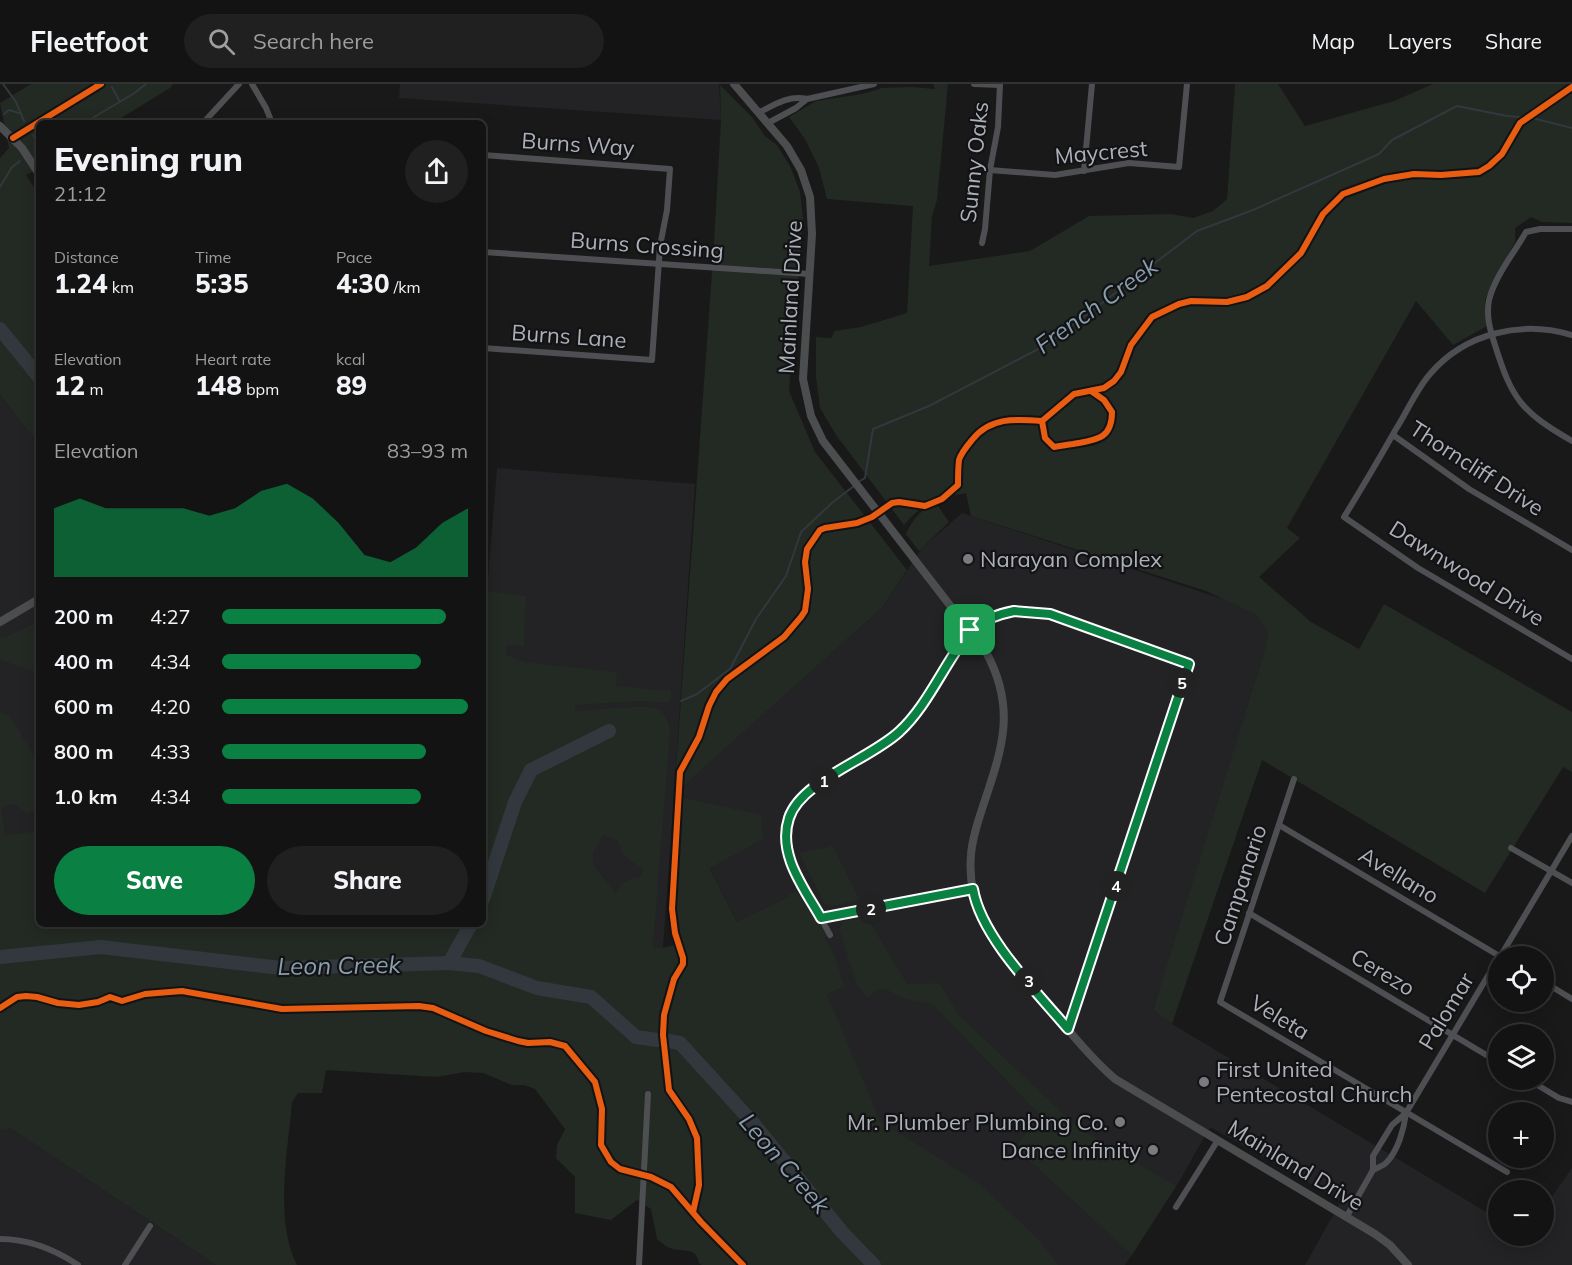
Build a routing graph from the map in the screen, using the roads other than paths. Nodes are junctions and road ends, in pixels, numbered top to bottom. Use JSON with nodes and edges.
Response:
{"nodes":[{"id":1,"x":101,"y":84,"type":"edge"},
{"id":2,"x":239,"y":84,"type":"edge"},
{"id":3,"x":252,"y":84,"type":"edge"},
{"id":4,"x":734,"y":84,"type":"edge"},
{"id":5,"x":874,"y":84,"type":"edge"},
{"id":6,"x":974,"y":84,"type":"edge"},
{"id":7,"x":1092,"y":84,"type":"edge"},
{"id":8,"x":1187,"y":84,"type":"edge"},
{"id":9,"x":1000,"y":85,"type":"edge"},
{"id":10,"x":807,"y":99,"type":"junction"},
{"id":11,"x":760,"y":112,"type":"junction"},
{"id":12,"x":42,"y":120,"type":"edge"},
{"id":13,"x":205,"y":120,"type":"edge"},
{"id":14,"x":271,"y":120,"type":"edge"},
{"id":15,"x":768,"y":123,"type":"junction"},
{"id":16,"x":36,"y":124,"type":"edge"},
{"id":17,"x":0,"y":126,"type":"edge"},
{"id":18,"x":13,"y":138,"type":"junction"},
{"id":19,"x":486,"y":155,"type":"edge"},
{"id":20,"x":36,"y":170,"type":"edge"},
{"id":21,"x":990,"y":170,"type":"junction"},
{"id":22,"x":1084,"y":171,"type":"junction"},
{"id":23,"x":1572,"y":229,"type":"edge"},
{"id":24,"x":982,"y":243,"type":"dead end"},
{"id":25,"x":486,"y":252,"type":"edge"},
{"id":26,"x":658,"y":264,"type":"junction"},
{"id":27,"x":810,"y":274,"type":"junction"},
{"id":28,"x":1491,"y":334,"type":"junction"},
{"id":29,"x":1572,"y":335,"type":"edge"},
{"id":30,"x":486,"y":348,"type":"edge"},
{"id":31,"x":1393,"y":435,"type":"junction"},
{"id":32,"x":1572,"y":441,"type":"edge"},
{"id":33,"x":1572,"y":550,"type":"edge"},
{"id":34,"x":36,"y":601,"type":"edge"},
{"id":35,"x":0,"y":622,"type":"edge"},
{"id":36,"x":970,"y":630,"type":"junction"},
{"id":37,"x":1572,"y":659,"type":"edge"},
{"id":38,"x":1294,"y":779,"type":"dead end"},
{"id":39,"x":1279,"y":825,"type":"junction"},
{"id":40,"x":1572,"y":836,"type":"edge"},
{"id":41,"x":1511,"y":848,"type":"dead end"},
{"id":42,"x":1552,"y":871,"type":"junction"},
{"id":43,"x":1572,"y":883,"type":"edge"},
{"id":44,"x":973,"y":889,"type":"junction"},
{"id":45,"x":1249,"y":913,"type":"junction"},
{"id":46,"x":821,"y":918,"type":"junction"},
{"id":47,"x":830,"y":935,"type":"dead end"},
{"id":48,"x":1507,"y":946,"type":"edge"},
{"id":49,"x":1488,"y":950,"type":"edge"},
{"id":50,"x":1488,"y":977,"type":"edge"},
{"id":51,"x":1554,"y":988,"type":"edge"},
{"id":52,"x":1572,"y":999,"type":"edge"},
{"id":53,"x":1220,"y":1002,"type":"joint"},
{"id":54,"x":1068,"y":1029,"type":"junction"},
{"id":55,"x":1454,"y":1035,"type":"junction"},
{"id":56,"x":1488,"y":1056,"type":"edge"},
{"id":57,"x":1546,"y":1090,"type":"edge"},
{"id":58,"x":648,"y":1094,"type":"dead end"},
{"id":59,"x":1572,"y":1102,"type":"edge"},
{"id":60,"x":1406,"y":1113,"type":"junction"},
{"id":61,"x":1386,"y":1134,"type":"junction"},
{"id":62,"x":1218,"y":1140,"type":"junction"},
{"id":63,"x":1399,"y":1142,"type":"junction"},
{"id":64,"x":1373,"y":1170,"type":"junction"},
{"id":65,"x":1507,"y":1172,"type":"dead end"},
{"id":66,"x":1176,"y":1207,"type":"dead end"},
{"id":67,"x":1347,"y":1216,"type":"junction"},
{"id":68,"x":150,"y":1226,"type":"dead end"},
{"id":69,"x":0,"y":1239,"type":"edge"},
{"id":70,"x":78,"y":1265,"type":"edge"},
{"id":71,"x":125,"y":1265,"type":"edge"},
{"id":72,"x":639,"y":1265,"type":"edge"},
{"id":73,"x":1408,"y":1265,"type":"edge"}],
"edges":[{"from":1,"to":12,"type":"main road"},
{"from":2,"to":13,"type":"street"},
{"from":3,"to":14,"type":"street"},
{"from":4,"to":11,"type":"main road","name":"Mainland Drive"},
{"from":5,"to":10,"type":"street"},
{"from":6,"to":9,"type":"street"},
{"from":7,"to":22,"type":"street"},
{"from":8,"to":22,"type":"street","name":"Maycrest"},
{"from":9,"to":21,"type":"street","name":"Sunny Oaks"},
{"from":10,"to":11,"type":"street"},
{"from":10,"to":15,"type":"street"},
{"from":11,"to":15,"type":"main road","name":"Mainland Drive"},
{"from":15,"to":27,"type":"main road","name":"Mainland Drive"},
{"from":16,"to":18,"type":"main road"},
{"from":17,"to":18,"type":"main road"},
{"from":18,"to":20,"type":"main road"},
{"from":19,"to":26,"type":"street","name":"Burns Way"},
{"from":21,"to":22,"type":"street","name":"Maycrest"},
{"from":21,"to":24,"type":"street","name":"Sunny Oaks"},
{"from":23,"to":28,"type":"street"},
{"from":25,"to":26,"type":"street","name":"Burns Crossing"},
{"from":26,"to":27,"type":"street","name":"Burns Crossing"},
{"from":26,"to":30,"type":"street","name":"Burns Lane"},
{"from":27,"to":36,"type":"main road","name":"Mainland Drive"},
{"from":28,"to":29,"type":"street"},
{"from":28,"to":31,"type":"street"},
{"from":28,"to":32,"type":"street"},
{"from":31,"to":33,"type":"street","name":"Thorncliff Drive"},
{"from":31,"to":37,"type":"street","name":"Dawnwood Drive"},
{"from":34,"to":35,"type":"main road"},
{"from":36,"to":44,"type":"main road","name":"Mainland Drive"},
{"from":36,"to":46,"type":"street"},
{"from":36,"to":54,"type":"street"},
{"from":38,"to":39,"type":"street","name":"Campanario"},
{"from":39,"to":45,"type":"street","name":"Campanario"},
{"from":39,"to":49,"type":"street","name":"Avellano"},
{"from":40,"to":42,"type":"street","name":"Palomar"},
{"from":41,"to":42,"type":"street"},
{"from":42,"to":43,"type":"street"},
{"from":42,"to":48,"type":"street","name":"Palomar"},
{"from":44,"to":46,"type":"street"},
{"from":44,"to":54,"type":"main road","name":"Mainland Drive"},
{"from":45,"to":53,"type":"street","name":"Campanario"},
{"from":45,"to":55,"type":"street","name":"Cerezo"},
{"from":46,"to":47,"type":"street"},
{"from":50,"to":55,"type":"street","name":"Palomar"},
{"from":51,"to":52,"type":"street"},
{"from":53,"to":60,"type":"street","name":"Veleta"},
{"from":54,"to":62,"type":"main road","name":"Mainland Drive"},
{"from":55,"to":56,"type":"street","name":"Cerezo"},
{"from":55,"to":60,"type":"street","name":"Palomar"},
{"from":57,"to":59,"type":"street"},
{"from":58,"to":72,"type":"street"},
{"from":60,"to":61,"type":"street","name":"Palomar"},
{"from":60,"to":63,"type":"street","name":"Palomar"},
{"from":60,"to":65,"type":"street","name":"Veleta"},
{"from":61,"to":63,"type":"street"},
{"from":61,"to":64,"type":"street","name":"Palomar"},
{"from":62,"to":66,"type":"street"},
{"from":62,"to":67,"type":"main road","name":"Mainland Drive"},
{"from":63,"to":64,"type":"street","name":"Palomar"},
{"from":64,"to":67,"type":"street","name":"Palomar"},
{"from":67,"to":73,"type":"main road","name":"Mainland Drive"},
{"from":68,"to":71,"type":"street"},
{"from":69,"to":70,"type":"street"}]}
